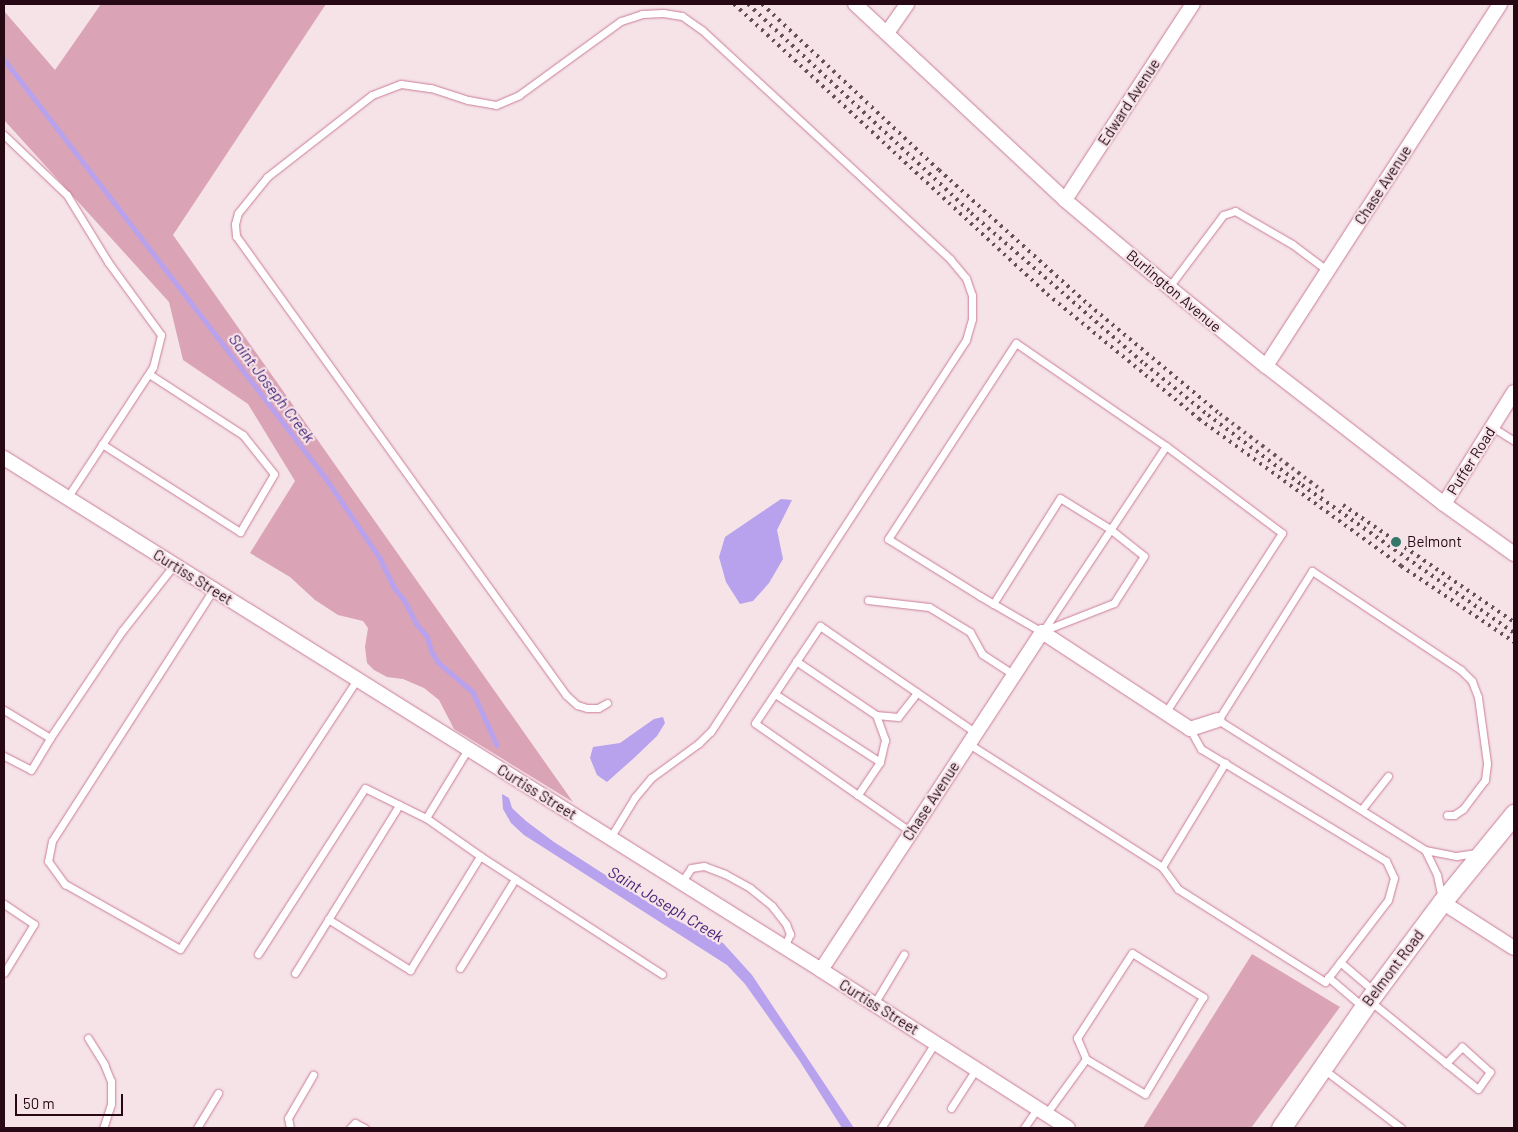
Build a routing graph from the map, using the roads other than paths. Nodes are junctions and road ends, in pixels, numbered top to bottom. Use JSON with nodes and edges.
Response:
{"nodes":[{"id":1,"x":855,"y":4,"type":"edge"},
{"id":2,"x":907,"y":4,"type":"edge"},
{"id":3,"x":1193,"y":4,"type":"edge"},
{"id":4,"x":1500,"y":4,"type":"edge"},
{"id":5,"x":887,"y":33,"type":"junction"},
{"id":6,"x":4,"y":135,"type":"edge"},
{"id":7,"x":1065,"y":200,"type":"junction"},
{"id":8,"x":1328,"y":271,"type":"junction"},
{"id":9,"x":1170,"y":287,"type":"junction"},
{"id":10,"x":1266,"y":366,"type":"junction"},
{"id":11,"x":149,"y":374,"type":"junction"},
{"id":12,"x":1514,"y":392,"type":"edge"},
{"id":13,"x":1492,"y":427,"type":"junction"},
{"id":14,"x":1514,"y":441,"type":"edge"},
{"id":15,"x":102,"y":444,"type":"junction"},
{"id":16,"x":1166,"y":446,"type":"junction"},
{"id":17,"x":4,"y":458,"type":"edge"},
{"id":18,"x":67,"y":498,"type":"junction"},
{"id":19,"x":1444,"y":504,"type":"junction"},
{"id":20,"x":1110,"y":529,"type":"junction"},
{"id":21,"x":1513,"y":549,"type":"edge"},
{"id":22,"x":174,"y":565,"type":"junction"},
{"id":23,"x":213,"y":590,"type":"junction"},
{"id":24,"x":868,"y":600,"type":"dead end"},
{"id":25,"x":993,"y":604,"type":"junction"},
{"id":26,"x":1042,"y":632,"type":"junction"},
{"id":27,"x":796,"y":661,"type":"junction"},
{"id":28,"x":1014,"y":675,"type":"junction"},
{"id":29,"x":357,"y":680,"type":"junction"},
{"id":30,"x":917,"y":692,"type":"junction"},
{"id":31,"x":775,"y":694,"type":"junction"},
{"id":32,"x":606,"y":703,"type":"dead end"},
{"id":33,"x":4,"y":710,"type":"edge"},
{"id":34,"x":1165,"y":712,"type":"junction"},
{"id":35,"x":876,"y":715,"type":"junction"},
{"id":36,"x":1218,"y":720,"type":"junction"},
{"id":37,"x":1190,"y":729,"type":"junction"},
{"id":38,"x":50,"y":738,"type":"junction"},
{"id":39,"x":972,"y":738,"type":"junction"},
{"id":40,"x":468,"y":749,"type":"junction"},
{"id":41,"x":4,"y":756,"type":"edge"},
{"id":42,"x":880,"y":762,"type":"junction"},
{"id":43,"x":1225,"y":763,"type":"junction"},
{"id":44,"x":1388,"y":776,"type":"dead end"},
{"id":45,"x":858,"y":795,"type":"junction"},
{"id":46,"x":399,"y":805,"type":"junction"},
{"id":47,"x":1362,"y":809,"type":"junction"},
{"id":48,"x":1514,"y":814,"type":"edge"},
{"id":49,"x":1447,"y":815,"type":"dead end"},
{"id":50,"x":426,"y":818,"type":"junction"},
{"id":51,"x":911,"y":832,"type":"junction"},
{"id":52,"x":610,"y":838,"type":"junction"},
{"id":53,"x":1425,"y":850,"type":"junction"},
{"id":54,"x":1484,"y":850,"type":"junction"},
{"id":55,"x":480,"y":856,"type":"junction"},
{"id":56,"x":1162,"y":867,"type":"junction"},
{"id":57,"x":515,"y":879,"type":"junction"},
{"id":58,"x":681,"y":883,"type":"junction"},
{"id":59,"x":1442,"y":902,"type":"junction"},
{"id":60,"x":4,"y":904,"type":"edge"},
{"id":61,"x":328,"y":919,"type":"junction"},
{"id":62,"x":784,"y":948,"type":"junction"},
{"id":63,"x":1514,"y":948,"type":"edge"},
{"id":64,"x":258,"y":954,"type":"dead end"},
{"id":65,"x":904,"y":954,"type":"dead end"},
{"id":66,"x":1340,"y":962,"type":"junction"},
{"id":67,"x":460,"y":968,"type":"dead end"},
{"id":68,"x":821,"y":970,"type":"junction"},
{"id":69,"x":4,"y":973,"type":"edge"},
{"id":70,"x":295,"y":973,"type":"dead end"},
{"id":71,"x":662,"y":974,"type":"dead end"},
{"id":72,"x":1328,"y":977,"type":"junction"},
{"id":73,"x":1369,"y":1000,"type":"junction"},
{"id":74,"x":874,"y":1004,"type":"junction"},
{"id":75,"x":88,"y":1038,"type":"dead end"},
{"id":76,"x":936,"y":1043,"type":"junction"},
{"id":77,"x":1086,"y":1059,"type":"junction"},
{"id":78,"x":1446,"y":1063,"type":"junction"},
{"id":79,"x":1322,"y":1067,"type":"junction"},
{"id":80,"x":976,"y":1069,"type":"junction"},
{"id":81,"x":313,"y":1075,"type":"dead end"},
{"id":82,"x":218,"y":1093,"type":"dead end"},
{"id":83,"x":951,"y":1108,"type":"dead end"},
{"id":84,"x":1041,"y":1111,"type":"junction"},
{"id":85,"x":103,"y":1128,"type":"edge"},
{"id":86,"x":197,"y":1128,"type":"edge"},
{"id":87,"x":290,"y":1128,"type":"edge"},
{"id":88,"x":350,"y":1128,"type":"edge"},
{"id":89,"x":365,"y":1128,"type":"edge"},
{"id":90,"x":881,"y":1128,"type":"edge"},
{"id":91,"x":1024,"y":1128,"type":"edge"},
{"id":92,"x":1068,"y":1128,"type":"edge"},
{"id":93,"x":1281,"y":1128,"type":"edge"},
{"id":94,"x":1401,"y":1128,"type":"edge"}],
"edges":[{"from":1,"to":5,"type":"street","name":"Burlington Avenue"},
{"from":2,"to":5,"type":"street"},
{"from":3,"to":7,"type":"street","name":"Edward Avenue"},
{"from":4,"to":8,"type":"street","name":"Chase Avenue"},
{"from":5,"to":7,"type":"street","name":"Burlington Avenue"},
{"from":6,"to":11,"type":"lane"},
{"from":7,"to":9,"type":"street","name":"Burlington Avenue"},
{"from":8,"to":9,"type":"lane"},
{"from":8,"to":10,"type":"street","name":"Chase Avenue"},
{"from":9,"to":10,"type":"street","name":"Burlington Avenue"},
{"from":10,"to":19,"type":"street","name":"Burlington Avenue"},
{"from":11,"to":15,"type":"lane"},
{"from":11,"to":15,"type":"lane"},
{"from":12,"to":13,"type":"street","name":"Puffer Road"},
{"from":13,"to":14,"type":"lane"},
{"from":13,"to":19,"type":"street","name":"Puffer Road"},
{"from":15,"to":18,"type":"lane"},
{"from":16,"to":20,"type":"lane"},
{"from":16,"to":25,"type":"lane"},
{"from":16,"to":34,"type":"lane"},
{"from":17,"to":18,"type":"street","name":"Curtiss Street"},
{"from":18,"to":22,"type":"street","name":"Curtiss Street"},
{"from":19,"to":21,"type":"street","name":"Burlington Avenue"},
{"from":20,"to":25,"type":"lane"},
{"from":20,"to":26,"type":"lane"},
{"from":20,"to":26,"type":"lane"},
{"from":22,"to":23,"type":"street","name":"Curtiss Street"},
{"from":22,"to":38,"type":"lane"},
{"from":23,"to":29,"type":"street","name":"Curtiss Street"},
{"from":23,"to":29,"type":"lane"},
{"from":24,"to":28,"type":"lane"},
{"from":25,"to":26,"type":"lane"},
{"from":26,"to":28,"type":"street","name":"Chase Avenue"},
{"from":26,"to":34,"type":"street"},
{"from":27,"to":30,"type":"lane"},
{"from":27,"to":31,"type":"lane"},
{"from":27,"to":35,"type":"lane"},
{"from":28,"to":39,"type":"street","name":"Chase Avenue"},
{"from":29,"to":40,"type":"street","name":"Curtiss Street"},
{"from":30,"to":35,"type":"lane"},
{"from":30,"to":39,"type":"lane"},
{"from":31,"to":42,"type":"lane"},
{"from":31,"to":45,"type":"lane"},
{"from":32,"to":52,"type":"lane"},
{"from":33,"to":38,"type":"lane"},
{"from":34,"to":37,"type":"street"},
{"from":35,"to":42,"type":"lane"},
{"from":36,"to":37,"type":"street"},
{"from":36,"to":47,"type":"lane"},
{"from":36,"to":49,"type":"lane"},
{"from":37,"to":43,"type":"lane"},
{"from":38,"to":41,"type":"lane"},
{"from":39,"to":51,"type":"street","name":"Chase Avenue"},
{"from":39,"to":56,"type":"lane"},
{"from":40,"to":50,"type":"lane"},
{"from":40,"to":52,"type":"street","name":"Curtiss Street"},
{"from":42,"to":45,"type":"lane"},
{"from":43,"to":56,"type":"lane"},
{"from":43,"to":66,"type":"lane"},
{"from":44,"to":47,"type":"lane"},
{"from":45,"to":51,"type":"lane"},
{"from":46,"to":50,"type":"lane"},
{"from":46,"to":61,"type":"lane"},
{"from":46,"to":64,"type":"lane"},
{"from":47,"to":53,"type":"lane"},
{"from":48,"to":54,"type":"main road","name":"Belmont Road"},
{"from":50,"to":55,"type":"lane"},
{"from":51,"to":68,"type":"street","name":"Chase Avenue"},
{"from":52,"to":58,"type":"street","name":"Curtiss Street"},
{"from":53,"to":54,"type":"lane"},
{"from":53,"to":59,"type":"lane"},
{"from":54,"to":59,"type":"main road","name":"Belmont Road"},
{"from":55,"to":57,"type":"lane"},
{"from":55,"to":61,"type":"lane"},
{"from":56,"to":72,"type":"lane"},
{"from":57,"to":67,"type":"lane"},
{"from":57,"to":71,"type":"lane"},
{"from":58,"to":62,"type":"street","name":"Curtiss Street"},
{"from":58,"to":62,"type":"lane"},
{"from":59,"to":63,"type":"street"},
{"from":59,"to":73,"type":"main road","name":"Belmont Road"},
{"from":60,"to":69,"type":"lane"},
{"from":61,"to":70,"type":"lane"},
{"from":62,"to":68,"type":"street","name":"Curtiss Street"},
{"from":65,"to":74,"type":"lane"},
{"from":66,"to":72,"type":"lane"},
{"from":66,"to":73,"type":"lane"},
{"from":68,"to":74,"type":"street","name":"Curtiss Street"},
{"from":72,"to":73,"type":"lane"},
{"from":73,"to":78,"type":"lane"},
{"from":73,"to":79,"type":"main road","name":"Belmont Road"},
{"from":74,"to":76,"type":"street","name":"Curtiss Street"},
{"from":75,"to":85,"type":"lane"},
{"from":76,"to":80,"type":"street","name":"Curtiss Street"},
{"from":76,"to":90,"type":"lane"},
{"from":77,"to":77,"type":"lane"},
{"from":77,"to":84,"type":"lane"},
{"from":78,"to":78,"type":"lane"},
{"from":79,"to":93,"type":"main road","name":"Belmont Road"},
{"from":79,"to":94,"type":"lane"},
{"from":80,"to":83,"type":"lane"},
{"from":80,"to":84,"type":"street","name":"Curtiss Street"},
{"from":81,"to":87,"type":"lane"},
{"from":82,"to":86,"type":"lane"},
{"from":84,"to":91,"type":"lane"},
{"from":84,"to":92,"type":"street","name":"Curtiss Street"},
{"from":88,"to":89,"type":"lane"}]}
